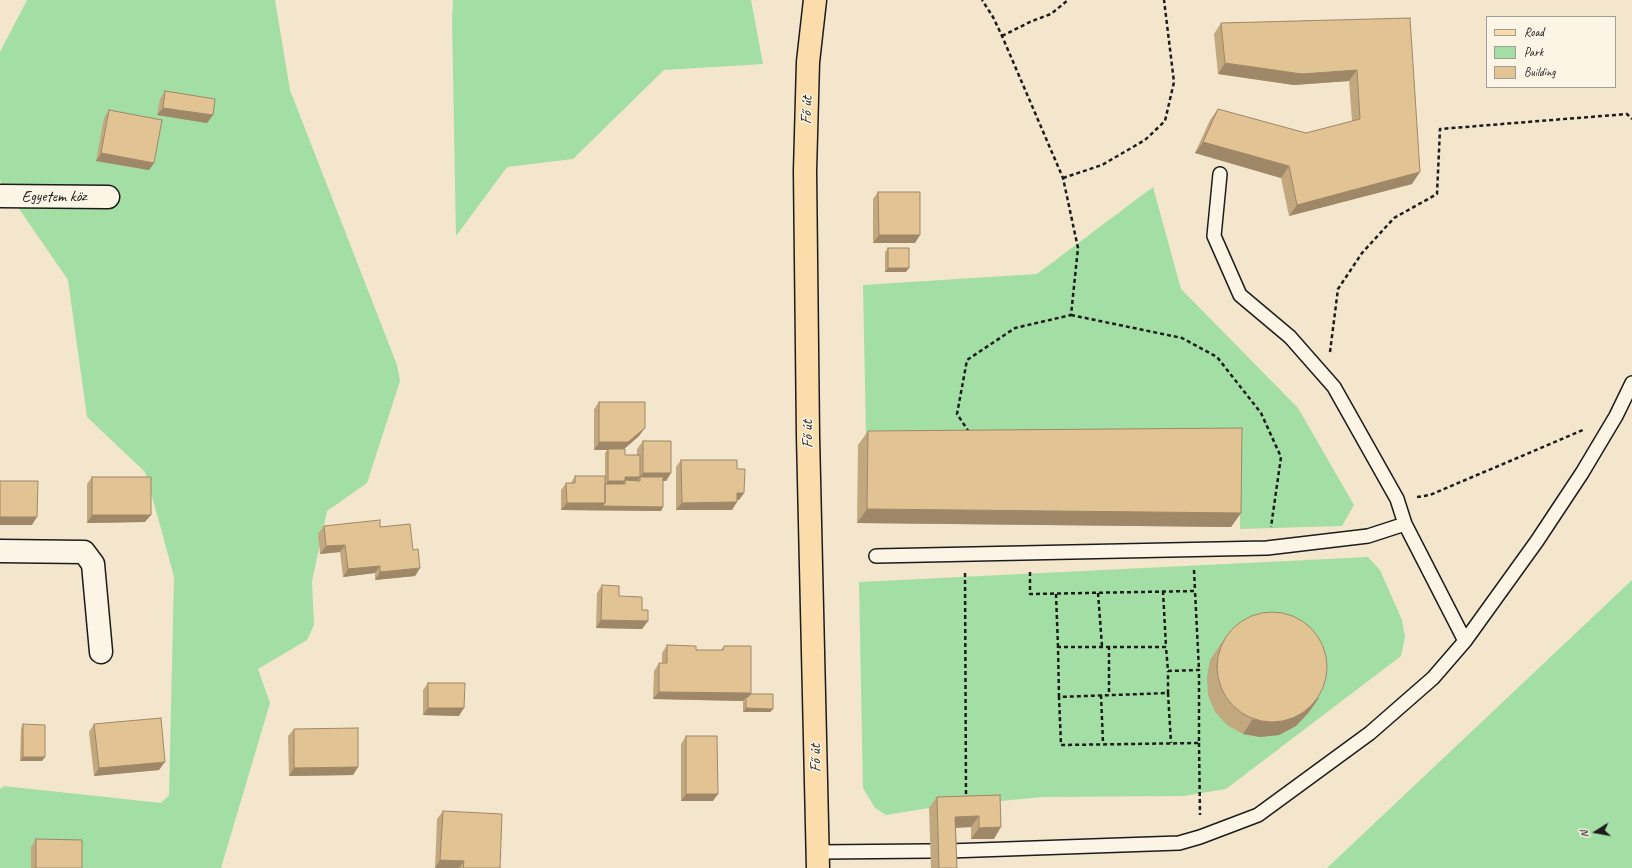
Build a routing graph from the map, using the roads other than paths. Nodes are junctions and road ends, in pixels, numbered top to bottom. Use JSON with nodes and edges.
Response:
{"nodes":[{"id":1,"x":815,"y":0,"type":"edge"},
{"id":2,"x":1220,"y":174,"type":"dead end"},
{"id":3,"x":0,"y":196,"type":"edge"},
{"id":4,"x":108,"y":197,"type":"dead end"},
{"id":5,"x":1632,"y":383,"type":"edge"},
{"id":6,"x":1405,"y":524,"type":"junction"},
{"id":7,"x":0,"y":551,"type":"edge"},
{"id":8,"x":876,"y":556,"type":"dead end"},
{"id":9,"x":1465,"y":641,"type":"junction"},
{"id":10,"x":101,"y":652,"type":"dead end"},
{"id":11,"x":930,"y":851,"type":"dead end"},
{"id":12,"x":948,"y":851,"type":"edge"},
{"id":13,"x":818,"y":860,"type":"edge"}],
"edges":[{"from":1,"to":13,"type":"main road","name":"Fő út"},
{"from":2,"to":6,"type":"lane"},
{"from":3,"to":4,"type":"street","name":"Egyetem köz"},
{"from":5,"to":9,"type":"lane"},
{"from":6,"to":8,"type":"lane"},
{"from":6,"to":9,"type":"lane"},
{"from":7,"to":10,"type":"street"},
{"from":9,"to":12,"type":"lane"},
{"from":11,"to":13,"type":"lane"}]}
